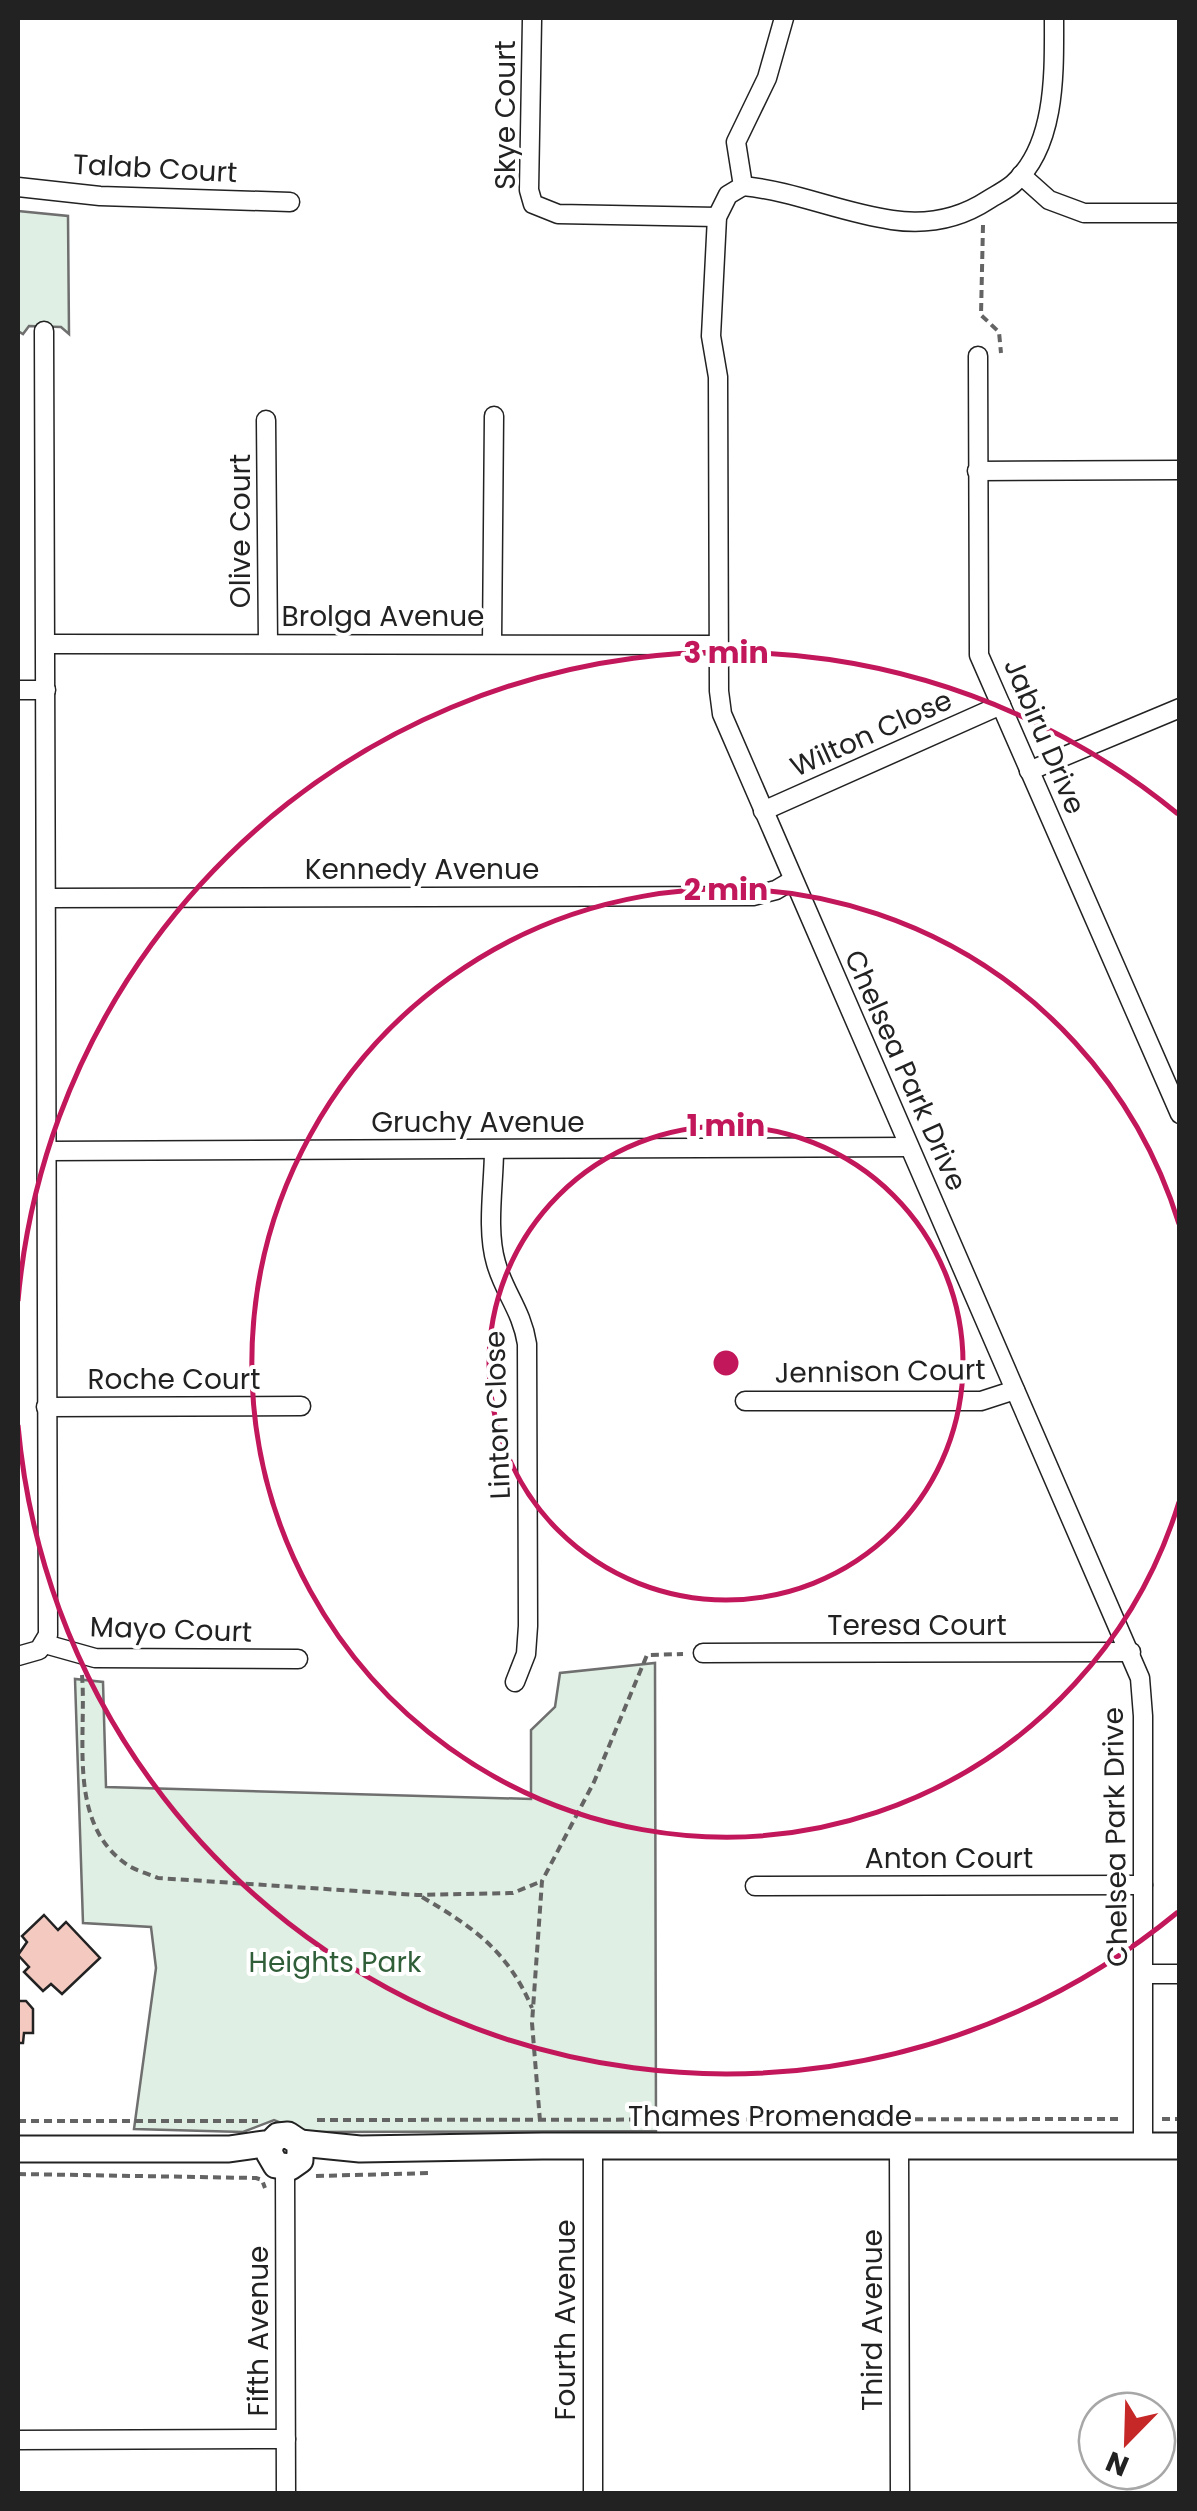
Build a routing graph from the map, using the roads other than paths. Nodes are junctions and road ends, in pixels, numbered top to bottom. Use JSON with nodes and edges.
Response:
{"nodes":[{"id":1,"x":784,"y":18,"type":"edge"},
{"id":2,"x":1054,"y":18,"type":"edge"},
{"id":3,"x":532,"y":20,"type":"dead end"},
{"id":4,"x":1021,"y":175,"type":"junction"},
{"id":5,"x":18,"y":186,"type":"edge"},
{"id":6,"x":743,"y":186,"type":"junction"},
{"id":7,"x":290,"y":202,"type":"dead end"},
{"id":8,"x":1180,"y":213,"type":"edge"},
{"id":9,"x":717,"y":216,"type":"junction"},
{"id":10,"x":44,"y":331,"type":"dead end"},
{"id":11,"x":978,"y":356,"type":"dead end"},
{"id":12,"x":494,"y":416,"type":"dead end"},
{"id":13,"x":266,"y":420,"type":"dead end"},
{"id":14,"x":1180,"y":470,"type":"edge"},
{"id":15,"x":978,"y":471,"type":"junction"},
{"id":16,"x":268,"y":643,"type":"junction"},
{"id":17,"x":492,"y":643,"type":"junction"},
{"id":18,"x":46,"y":644,"type":"junction"},
{"id":19,"x":719,"y":645,"type":"junction"},
{"id":20,"x":18,"y":690,"type":"edge"},
{"id":21,"x":46,"y":690,"type":"junction"},
{"id":22,"x":1000,"y":705,"type":"junction"},
{"id":23,"x":1180,"y":708,"type":"edge"},
{"id":24,"x":1030,"y":771,"type":"junction"},
{"id":25,"x":764,"y":811,"type":"junction"},
{"id":26,"x":792,"y":880,"type":"junction"},
{"id":27,"x":47,"y":898,"type":"junction"},
{"id":28,"x":1180,"y":1114,"type":"edge"},
{"id":29,"x":909,"y":1147,"type":"junction"},
{"id":30,"x":494,"y":1150,"type":"junction"},
{"id":31,"x":48,"y":1151,"type":"junction"},
{"id":32,"x":1015,"y":1390,"type":"junction"},
{"id":33,"x":745,"y":1401,"type":"dead end"},
{"id":34,"x":302,"y":1406,"type":"dead end"},
{"id":35,"x":46,"y":1407,"type":"junction"},
{"id":36,"x":45,"y":1644,"type":"junction"},
{"id":37,"x":1131,"y":1652,"type":"junction"},
{"id":38,"x":703,"y":1653,"type":"road end"},
{"id":39,"x":18,"y":1656,"type":"edge"},
{"id":40,"x":298,"y":1659,"type":"dead end"},
{"id":41,"x":515,"y":1682,"type":"dead end"},
{"id":42,"x":755,"y":1886,"type":"dead end"},
{"id":43,"x":1143,"y":1886,"type":"junction"},
{"id":44,"x":1144,"y":1974,"type":"junction"},
{"id":45,"x":1180,"y":1974,"type":"edge"},
{"id":46,"x":592,"y":2146,"type":"junction"},
{"id":47,"x":1180,"y":2146,"type":"edge"},
{"id":48,"x":899,"y":2147,"type":"junction"},
{"id":49,"x":1142,"y":2147,"type":"junction"},
{"id":50,"x":18,"y":2149,"type":"edge"},
{"id":51,"x":282,"y":2154,"type":"junction"},
{"id":52,"x":286,"y":2438,"type":"junction"},
{"id":53,"x":18,"y":2440,"type":"edge"},
{"id":54,"x":286,"y":2494,"type":"edge"},
{"id":55,"x":592,"y":2494,"type":"edge"},
{"id":56,"x":900,"y":2494,"type":"edge"}],
"edges":[{"from":1,"to":6,"type":"street"},
{"from":2,"to":4,"type":"street"},
{"from":3,"to":9,"type":"street","name":"Skye Court"},
{"from":4,"to":6,"type":"street"},
{"from":4,"to":8,"type":"street"},
{"from":5,"to":7,"type":"street","name":"Talab Court"},
{"from":6,"to":9,"type":"street"},
{"from":9,"to":19,"type":"street","name":"Chelsea Park Drive"},
{"from":10,"to":18,"type":"street"},
{"from":11,"to":15,"type":"street","name":"Jabiru Drive"},
{"from":12,"to":17,"type":"street"},
{"from":13,"to":16,"type":"street","name":"Olive Court"},
{"from":14,"to":15,"type":"street"},
{"from":15,"to":22,"type":"street","name":"Jabiru Drive"},
{"from":16,"to":17,"type":"street","name":"Brolga Avenue"},
{"from":16,"to":18,"type":"street","name":"Brolga Avenue"},
{"from":17,"to":19,"type":"street","name":"Brolga Avenue"},
{"from":18,"to":21,"type":"street"},
{"from":19,"to":25,"type":"street","name":"Chelsea Park Drive"},
{"from":20,"to":21,"type":"street"},
{"from":21,"to":27,"type":"street"},
{"from":22,"to":24,"type":"street","name":"Jabiru Drive"},
{"from":22,"to":25,"type":"street","name":"Wilton Close"},
{"from":23,"to":24,"type":"street"},
{"from":24,"to":28,"type":"street","name":"Jabiru Drive"},
{"from":25,"to":26,"type":"street","name":"Chelsea Park Drive"},
{"from":26,"to":27,"type":"street","name":"Kennedy Avenue"},
{"from":26,"to":29,"type":"street","name":"Chelsea Park Drive"},
{"from":27,"to":31,"type":"street"},
{"from":29,"to":30,"type":"street","name":"Gruchy Avenue"},
{"from":29,"to":32,"type":"street","name":"Chelsea Park Drive"},
{"from":30,"to":31,"type":"street","name":"Gruchy Avenue"},
{"from":30,"to":41,"type":"street","name":"Linton Close"},
{"from":31,"to":35,"type":"street"},
{"from":32,"to":33,"type":"street","name":"Jennison Court"},
{"from":32,"to":37,"type":"street","name":"Chelsea Park Drive"},
{"from":34,"to":35,"type":"street","name":"Roche Court"},
{"from":35,"to":36,"type":"street"},
{"from":36,"to":39,"type":"street"},
{"from":36,"to":40,"type":"street","name":"Mayo Court"},
{"from":37,"to":38,"type":"street","name":"Teresa Court"},
{"from":37,"to":43,"type":"street","name":"Chelsea Park Drive"},
{"from":42,"to":43,"type":"street","name":"Anton Court"},
{"from":43,"to":44,"type":"street","name":"Chelsea Park Drive"},
{"from":44,"to":45,"type":"street"},
{"from":44,"to":49,"type":"street","name":"Chelsea Park Drive"},
{"from":46,"to":48,"type":"main road","name":"Thames Promenade"},
{"from":46,"to":51,"type":"main road","name":"Thames Promenade"},
{"from":46,"to":55,"type":"street","name":"Fourth Avenue"},
{"from":47,"to":49,"type":"main road","name":"Thames Promenade"},
{"from":48,"to":49,"type":"main road","name":"Thames Promenade"},
{"from":48,"to":56,"type":"street","name":"Third Avenue"},
{"from":50,"to":51,"type":"main road","name":"Thames Promenade"},
{"from":51,"to":52,"type":"street","name":"Fifth Avenue"},
{"from":52,"to":53,"type":"street"},
{"from":52,"to":54,"type":"street","name":"Fifth Avenue"}]}
